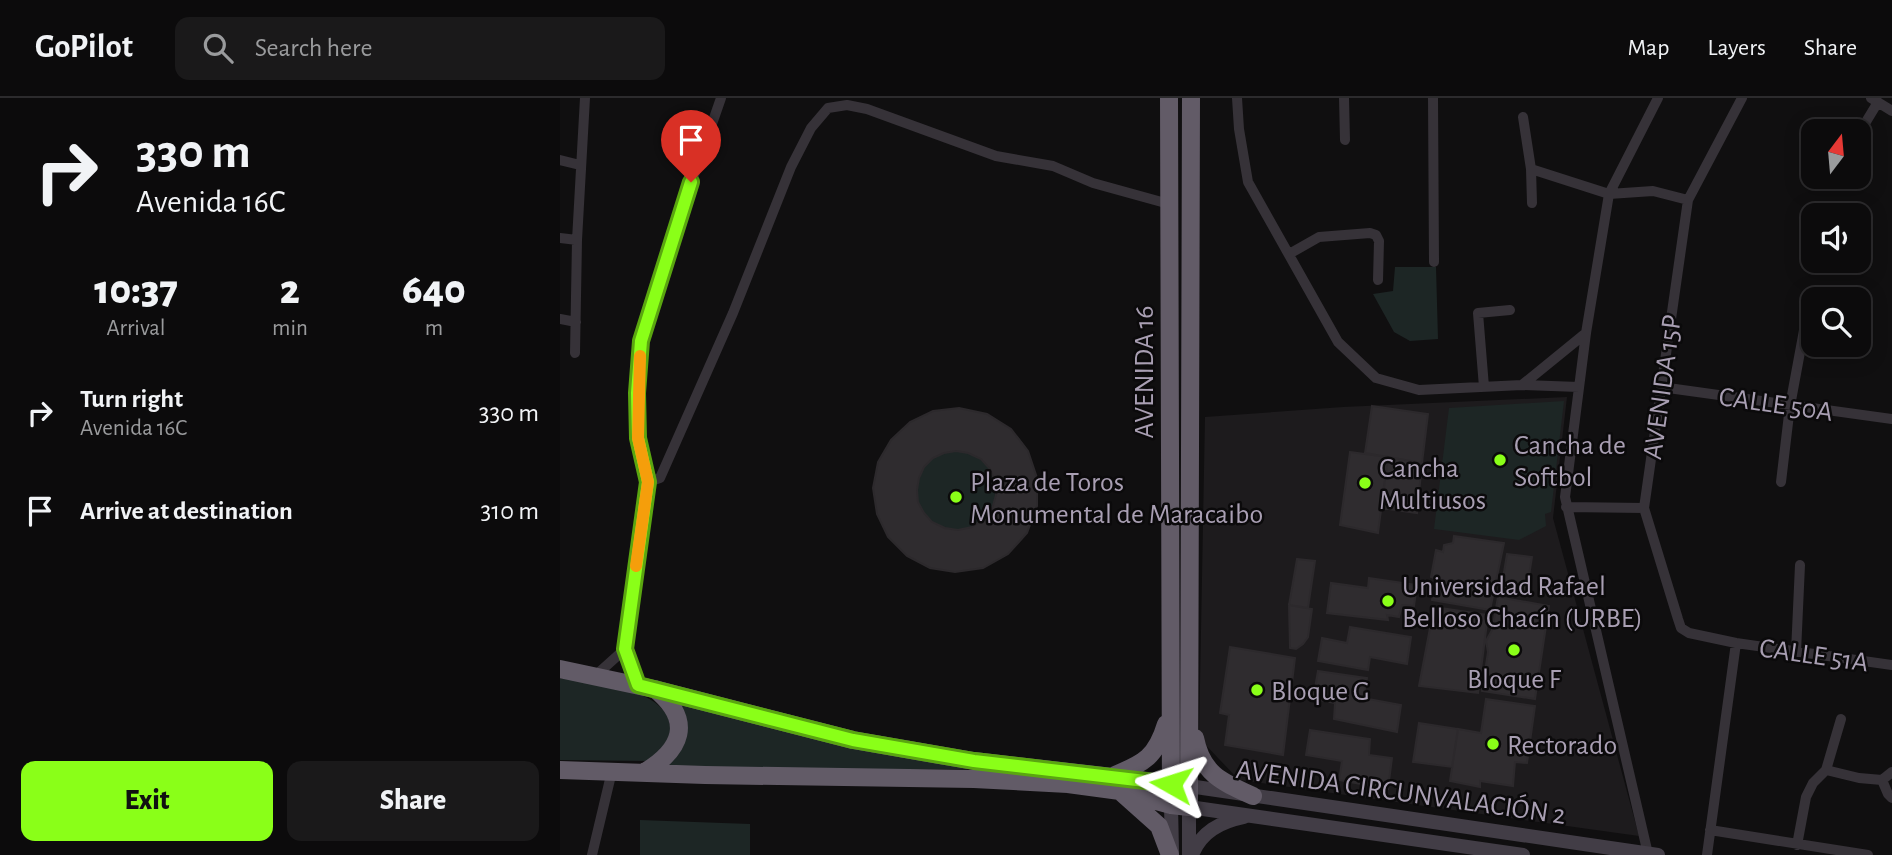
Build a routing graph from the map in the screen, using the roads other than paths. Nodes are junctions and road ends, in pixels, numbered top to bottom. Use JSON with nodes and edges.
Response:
{"nodes":[{"id":1,"x":584,"y":98,"type":"edge"},
{"id":2,"x":721,"y":98,"type":"edge"},
{"id":3,"x":1169,"y":98,"type":"edge"},
{"id":4,"x":1191,"y":98,"type":"edge"},
{"id":5,"x":1237,"y":98,"type":"edge"},
{"id":6,"x":1344,"y":98,"type":"edge"},
{"id":7,"x":1433,"y":98,"type":"edge"},
{"id":8,"x":1658,"y":98,"type":"edge"},
{"id":9,"x":1742,"y":98,"type":"edge"},
{"id":10,"x":1874,"y":100,"type":"edge"},
{"id":11,"x":1892,"y":111,"type":"edge"},
{"id":12,"x":1523,"y":117,"type":"dead end"},
{"id":13,"x":1865,"y":119,"type":"edge"},
{"id":14,"x":1345,"y":140,"type":"dead end"},
{"id":15,"x":560,"y":160,"type":"edge"},
{"id":16,"x":580,"y":165,"type":"junction"},
{"id":17,"x":1531,"y":169,"type":"junction"},
{"id":18,"x":1609,"y":194,"type":"junction"},
{"id":19,"x":1688,"y":201,"type":"junction"},
{"id":20,"x":1532,"y":203,"type":"dead end"},
{"id":21,"x":1169,"y":204,"type":"junction"},
{"id":22,"x":560,"y":238,"type":"edge"},
{"id":23,"x":577,"y":240,"type":"junction"},
{"id":24,"x":1289,"y":254,"type":"junction"},
{"id":25,"x":1434,"y":262,"type":"dead end"},
{"id":26,"x":1378,"y":280,"type":"dead end"},
{"id":27,"x":1510,"y":310,"type":"dead end"},
{"id":28,"x":560,"y":319,"type":"edge"},
{"id":29,"x":576,"y":322,"type":"junction"},
{"id":30,"x":1586,"y":333,"type":"junction"},
{"id":31,"x":1801,"y":347,"type":"edge"},
{"id":32,"x":575,"y":353,"type":"dead end"},
{"id":33,"x":1522,"y":386,"type":"junction"},
{"id":34,"x":1484,"y":387,"type":"junction"},
{"id":35,"x":1579,"y":387,"type":"junction"},
{"id":36,"x":1661,"y":387,"type":"junction"},
{"id":37,"x":1790,"y":406,"type":"junction"},
{"id":38,"x":1892,"y":419,"type":"edge"},
{"id":39,"x":648,"y":482,"type":"junction"},
{"id":40,"x":1781,"y":482,"type":"dead end"},
{"id":41,"x":1566,"y":507,"type":"junction"},
{"id":42,"x":1644,"y":508,"type":"junction"},
{"id":43,"x":1800,"y":565,"type":"dead end"},
{"id":44,"x":1736,"y":643,"type":"junction"},
{"id":45,"x":625,"y":649,"type":"junction"},
{"id":46,"x":1796,"y":652,"type":"junction"},
{"id":47,"x":1892,"y":665,"type":"edge"},
{"id":48,"x":560,"y":669,"type":"edge"},
{"id":49,"x":595,"y":676,"type":"junction"},
{"id":50,"x":646,"y":687,"type":"junction"},
{"id":51,"x":1171,"y":711,"type":"junction"},
{"id":52,"x":1189,"y":714,"type":"junction"},
{"id":53,"x":1841,"y":719,"type":"dead end"},
{"id":54,"x":560,"y":770,"type":"edge"},
{"id":55,"x":1826,"y":770,"type":"junction"},
{"id":56,"x":612,"y":771,"type":"junction"},
{"id":57,"x":1892,"y":772,"type":"edge"},
{"id":58,"x":643,"y":773,"type":"junction"},
{"id":59,"x":1882,"y":780,"type":"junction"},
{"id":60,"x":1115,"y":784,"type":"junction"},
{"id":61,"x":1171,"y":784,"type":"junction"},
{"id":62,"x":1189,"y":786,"type":"junction"},
{"id":63,"x":1253,"y":796,"type":"junction"},
{"id":64,"x":1892,"y":798,"type":"edge"},
{"id":65,"x":1180,"y":806,"type":"junction"},
{"id":66,"x":1250,"y":816,"type":"junction"},
{"id":67,"x":1710,"y":830,"type":"junction"},
{"id":68,"x":1797,"y":845,"type":"junction"},
{"id":69,"x":1495,"y":853,"type":"edge"},
{"id":70,"x":1653,"y":854,"type":"edge"},
{"id":71,"x":592,"y":855,"type":"edge"},
{"id":72,"x":1171,"y":855,"type":"edge"},
{"id":73,"x":1190,"y":855,"type":"edge"},
{"id":74,"x":1523,"y":855,"type":"edge"},
{"id":75,"x":1707,"y":855,"type":"edge"},
{"id":76,"x":1868,"y":855,"type":"edge"}],
"edges":[{"from":1,"to":16,"type":"street"},
{"from":2,"to":39,"type":"street"},
{"from":3,"to":21,"type":"highway","name":"AVENIDA 16"},
{"from":4,"to":52,"type":"highway","name":"AVENIDA 16"},
{"from":5,"to":24,"type":"street"},
{"from":6,"to":14,"type":"street"},
{"from":7,"to":25,"type":"street"},
{"from":8,"to":18,"type":"street"},
{"from":9,"to":19,"type":"street","name":"AVENIDA 15P"},
{"from":10,"to":11,"type":"street"},
{"from":10,"to":13,"type":"street"},
{"from":12,"to":17,"type":"street"},
{"from":15,"to":16,"type":"street"},
{"from":16,"to":23,"type":"street"},
{"from":17,"to":18,"type":"street"},
{"from":17,"to":20,"type":"street"},
{"from":18,"to":19,"type":"street"},
{"from":18,"to":30,"type":"street"},
{"from":19,"to":36,"type":"street","name":"AVENIDA 15P"},
{"from":21,"to":39,"type":"street"},
{"from":21,"to":51,"type":"highway","name":"AVENIDA 16"},
{"from":22,"to":23,"type":"street"},
{"from":23,"to":29,"type":"street"},
{"from":24,"to":26,"type":"street"},
{"from":24,"to":34,"type":"street"},
{"from":27,"to":34,"type":"street"},
{"from":28,"to":29,"type":"street"},
{"from":29,"to":32,"type":"street"},
{"from":30,"to":33,"type":"street"},
{"from":30,"to":35,"type":"street"},
{"from":31,"to":37,"type":"street"},
{"from":33,"to":34,"type":"street"},
{"from":33,"to":35,"type":"street"},
{"from":35,"to":41,"type":"street"},
{"from":36,"to":37,"type":"street","name":"CALLE 50A"},
{"from":36,"to":42,"type":"street","name":"AVENIDA 15P"},
{"from":37,"to":38,"type":"street","name":"CALLE 50A"},
{"from":37,"to":40,"type":"street"},
{"from":39,"to":45,"type":"street"},
{"from":41,"to":42,"type":"street"},
{"from":41,"to":70,"type":"street"},
{"from":42,"to":44,"type":"street","name":"AVENIDA 15P"},
{"from":43,"to":46,"type":"street"},
{"from":44,"to":46,"type":"street","name":"CALLE 51A"},
{"from":44,"to":67,"type":"street"},
{"from":45,"to":49,"type":"street"},
{"from":45,"to":50,"type":"street"},
{"from":46,"to":47,"type":"street","name":"CALLE 51A"},
{"from":48,"to":49,"type":"highway","name":"AVENIDA CIRCUNVALACIÓN 2"},
{"from":49,"to":50,"type":"highway","name":"AVENIDA CIRCUNVALACIÓN 2"},
{"from":50,"to":58,"type":"highway"},
{"from":50,"to":60,"type":"highway","name":"AVENIDA CIRCUNVALACIÓN 2"},
{"from":51,"to":60,"type":"highway"},
{"from":51,"to":61,"type":"highway","name":"AVENIDA 16"},
{"from":52,"to":62,"type":"highway","name":"AVENIDA 16"},
{"from":52,"to":63,"type":"highway"},
{"from":53,"to":55,"type":"street"},
{"from":54,"to":56,"type":"highway","name":"AVENIDA CIRCUNVALACIÓN 2"},
{"from":55,"to":59,"type":"street"},
{"from":55,"to":68,"type":"street"},
{"from":56,"to":58,"type":"highway","name":"AVENIDA CIRCUNVALACIÓN 2"},
{"from":56,"to":71,"type":"street"},
{"from":57,"to":59,"type":"street"},
{"from":58,"to":60,"type":"highway","name":"AVENIDA CIRCUNVALACIÓN 2"},
{"from":59,"to":64,"type":"street"},
{"from":60,"to":61,"type":"highway","name":"AVENIDA CIRCUNVALACIÓN 2"},
{"from":60,"to":65,"type":"highway","name":"AVENIDA CIRCUNVALACIÓN 2"},
{"from":60,"to":72,"type":"highway"},
{"from":61,"to":62,"type":"highway","name":"AVENIDA CIRCUNVALACIÓN 2"},
{"from":61,"to":65,"type":"highway","name":"AVENIDA 16"},
{"from":62,"to":63,"type":"main road","name":"AVENIDA CIRCUNVALACIÓN 2"},
{"from":62,"to":65,"type":"highway","name":"AVENIDA 16"},
{"from":63,"to":70,"type":"main road","name":"AVENIDA CIRCUNVALACIÓN 2"},
{"from":65,"to":66,"type":"main road","name":"AVENIDA CIRCUNVALACIÓN 2"},
{"from":65,"to":72,"type":"main road","name":"AVENIDA 16"},
{"from":65,"to":73,"type":"main road","name":"AVENIDA 16"},
{"from":66,"to":69,"type":"main road","name":"AVENIDA CIRCUNVALACIÓN 2"},
{"from":66,"to":73,"type":"main road"},
{"from":67,"to":68,"type":"street"},
{"from":67,"to":75,"type":"street"},
{"from":68,"to":76,"type":"street"},
{"from":69,"to":74,"type":"main road","name":"AVENIDA CIRCUNVALACIÓN 2"}]}
